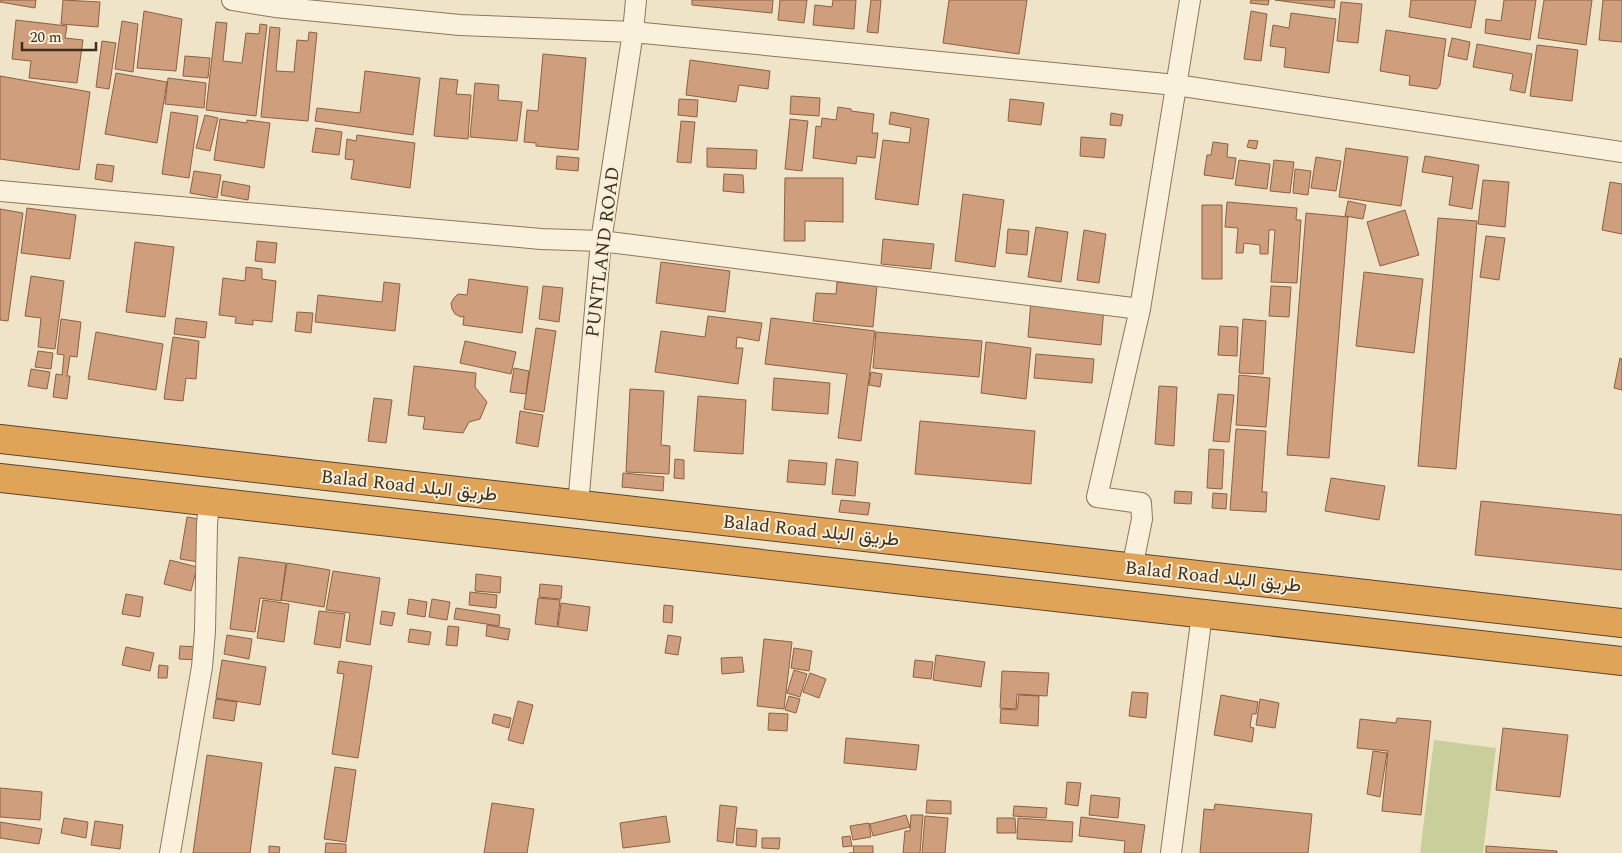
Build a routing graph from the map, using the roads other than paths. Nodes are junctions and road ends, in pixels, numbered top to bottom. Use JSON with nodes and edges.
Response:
{"nodes":[{"id":1,"x":232,"y":0,"type":"edge"},
{"id":2,"x":636,"y":0,"type":"edge"},
{"id":3,"x":1190,"y":0,"type":"edge"},
{"id":4,"x":634,"y":32,"type":"junction"},
{"id":5,"x":1176,"y":85,"type":"junction"},
{"id":6,"x":1622,"y":152,"type":"edge"},
{"id":7,"x":0,"y":191,"type":"edge"},
{"id":8,"x":601,"y":241,"type":"junction"},
{"id":9,"x":1140,"y":309,"type":"junction"},
{"id":10,"x":0,"y":439,"type":"edge"},
{"id":11,"x":0,"y":478,"type":"edge"},
{"id":12,"x":209,"y":501,"type":"junction"},
{"id":13,"x":578,"y":505,"type":"junction"},
{"id":14,"x":1132,"y":568,"type":"junction"},
{"id":15,"x":1202,"y":614,"type":"junction"},
{"id":16,"x":1622,"y":623,"type":"edge"},
{"id":17,"x":1622,"y":661,"type":"edge"},
{"id":18,"x":170,"y":853,"type":"edge"},
{"id":19,"x":1171,"y":853,"type":"edge"}],
"edges":[{"from":1,"to":4,"type":"street"},
{"from":2,"to":4,"type":"street","name":"PUNTLAND ROAD"},
{"from":3,"to":5,"type":"street"},
{"from":4,"to":5,"type":"street"},
{"from":4,"to":8,"type":"street","name":"PUNTLAND ROAD"},
{"from":5,"to":6,"type":"street"},
{"from":5,"to":9,"type":"street"},
{"from":7,"to":8,"type":"street"},
{"from":8,"to":9,"type":"street"},
{"from":8,"to":13,"type":"street","name":"PUNTLAND ROAD"},
{"from":9,"to":14,"type":"street"},
{"from":10,"to":13,"type":"highway","name":"Balad Road طريق البلد"},
{"from":11,"to":12,"type":"highway","name":"Balad Road طريق البلد"},
{"from":12,"to":15,"type":"highway","name":"Balad Road طريق البلد"},
{"from":12,"to":18,"type":"street"},
{"from":13,"to":14,"type":"highway","name":"Balad Road طريق البلد"},
{"from":14,"to":16,"type":"highway","name":"Balad Road طريق البلد"},
{"from":15,"to":17,"type":"highway","name":"Balad Road طريق البلد"},
{"from":15,"to":19,"type":"street"}]}
